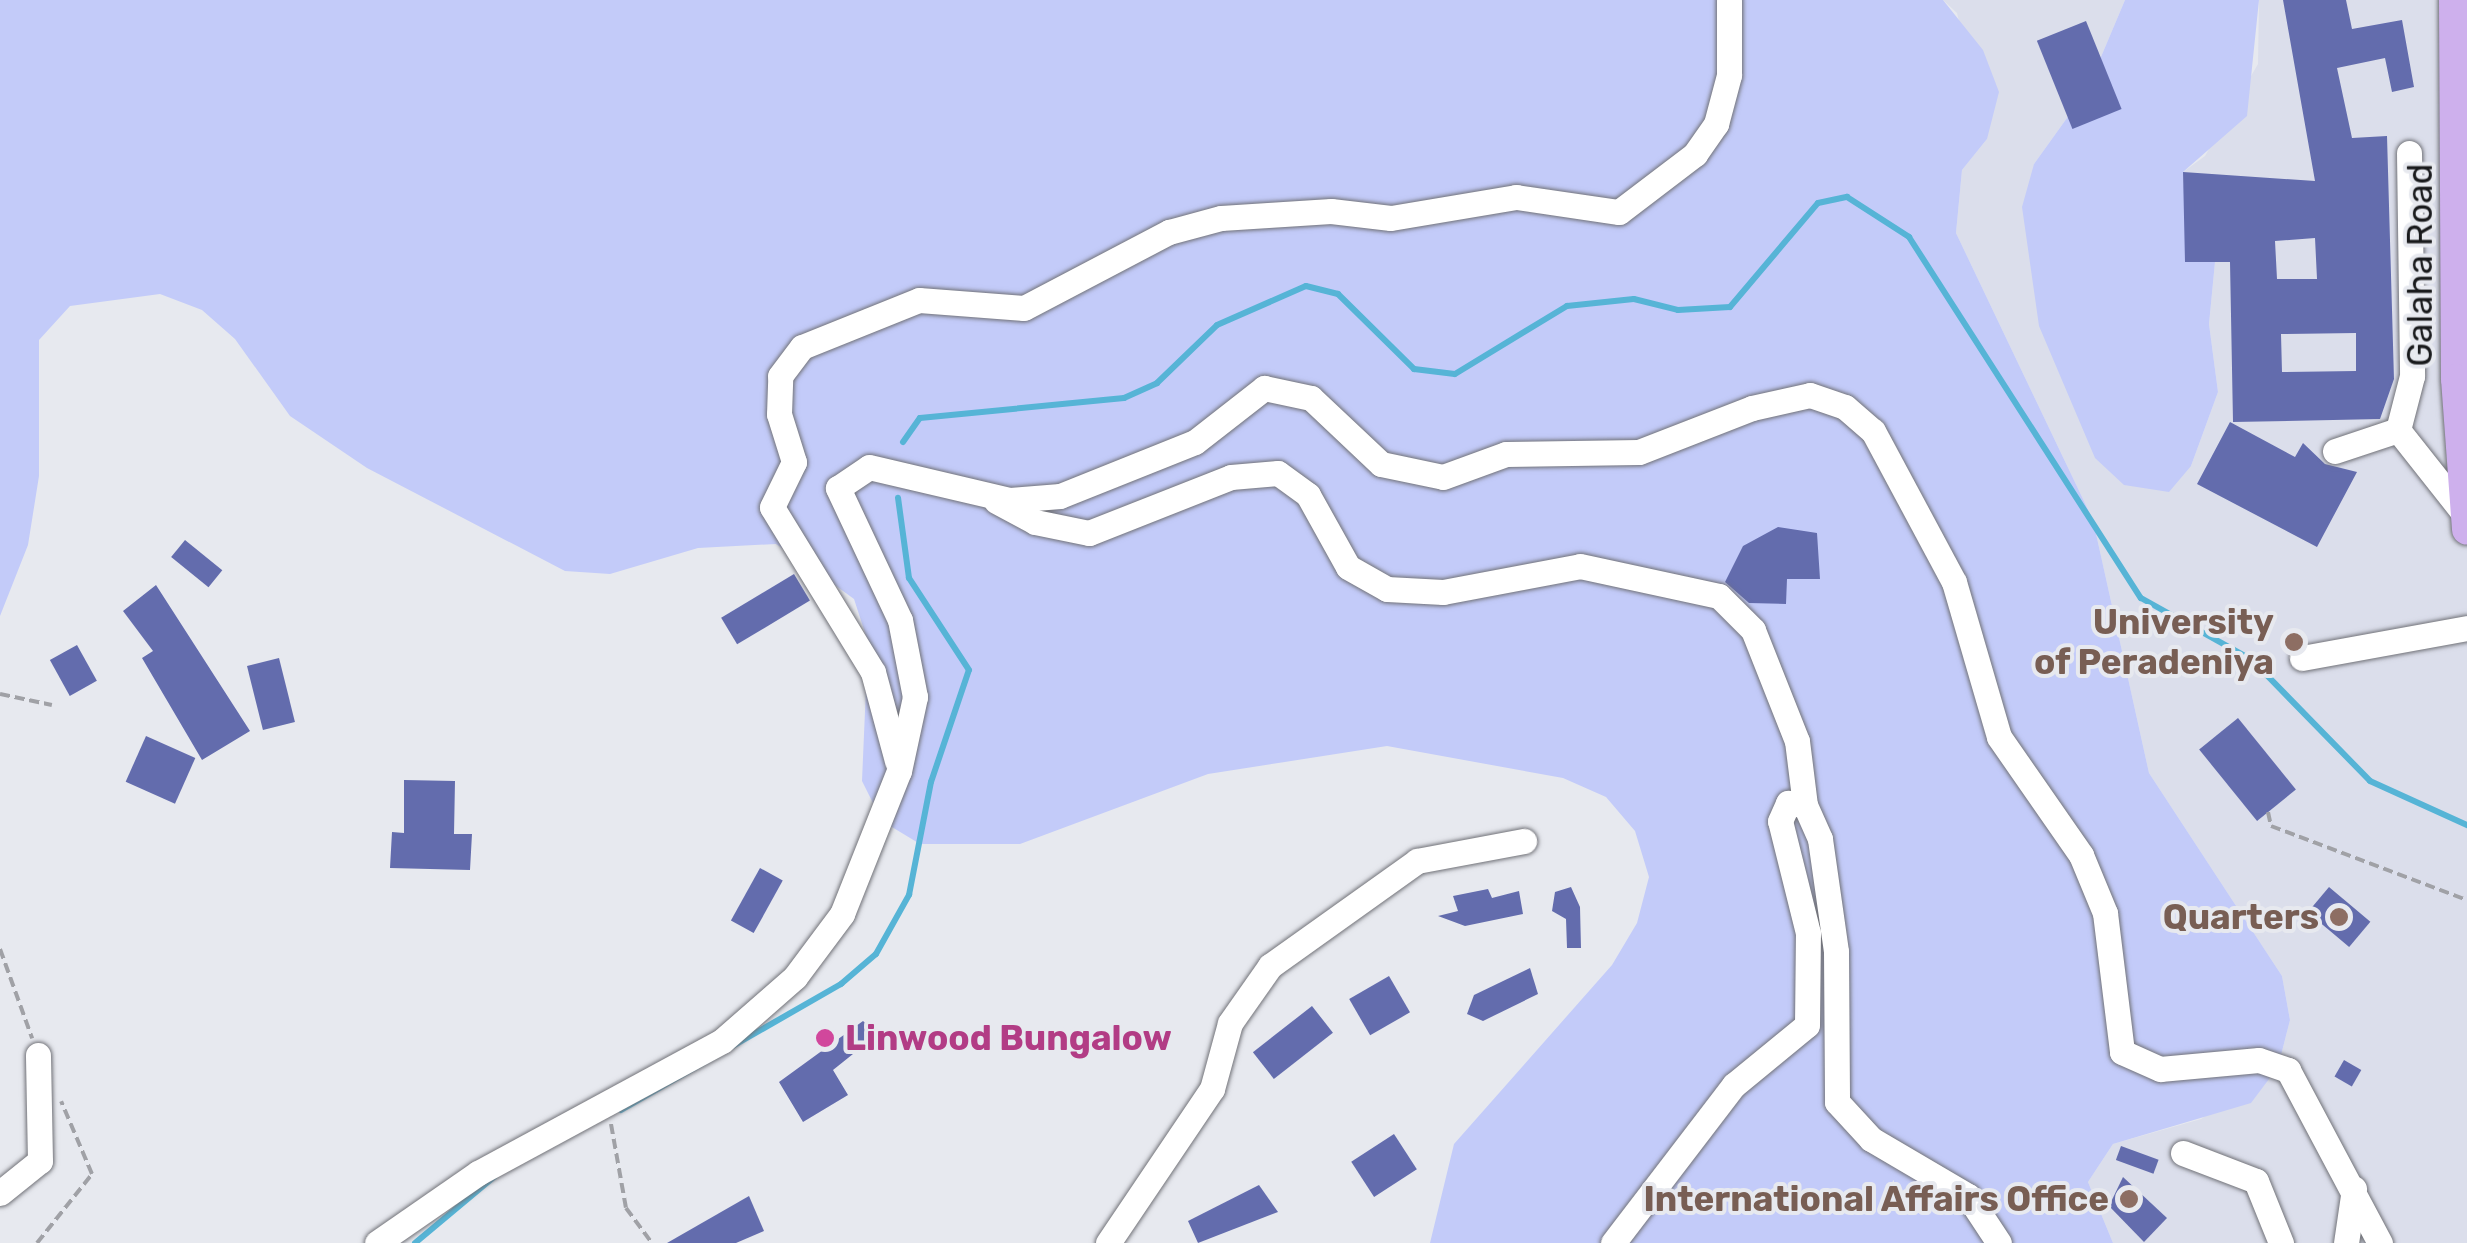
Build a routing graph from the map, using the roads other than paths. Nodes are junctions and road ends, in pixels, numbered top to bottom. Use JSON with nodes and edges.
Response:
{"nodes":[{"id":1,"x":1729,"y":0,"type":"edge"},
{"id":2,"x":2454,"y":0,"type":"edge"},
{"id":3,"x":2462,"y":142,"type":"edge"},
{"id":4,"x":2409,"y":154,"type":"dead end"},
{"id":5,"x":2461,"y":234,"type":"edge"},
{"id":6,"x":2462,"y":377,"type":"edge"},
{"id":7,"x":2398,"y":430,"type":"junction"},
{"id":8,"x":2335,"y":450,"type":"dead end"},
{"id":9,"x":982,"y":494,"type":"junction"},
{"id":10,"x":2466,"y":516,"type":"edge"},
{"id":11,"x":2467,"y":530,"type":"edge"},
{"id":12,"x":2467,"y":628,"type":"edge"},
{"id":13,"x":2302,"y":658,"type":"dead end"},
{"id":14,"x":899,"y":771,"type":"junction"},
{"id":15,"x":1805,"y":805,"type":"junction"},
{"id":16,"x":1524,"y":842,"type":"dead end"},
{"id":17,"x":38,"y":1055,"type":"dead end"},
{"id":18,"x":2183,"y":1152,"type":"dead end"},
{"id":19,"x":2354,"y":1189,"type":"junction"},
{"id":20,"x":0,"y":1193,"type":"edge"},
{"id":21,"x":376,"y":1243,"type":"edge"},
{"id":22,"x":1108,"y":1243,"type":"edge"},
{"id":23,"x":1613,"y":1243,"type":"edge"},
{"id":24,"x":1998,"y":1243,"type":"edge"},
{"id":25,"x":2282,"y":1243,"type":"edge"},
{"id":26,"x":2346,"y":1243,"type":"edge"},
{"id":27,"x":2380,"y":1243,"type":"edge"}],
"edges":[{"from":1,"to":14,"type":"street"},
{"from":2,"to":3,"type":"main road","name":"Galaha Road"},
{"from":3,"to":5,"type":"main road","name":"Galaha Road"},
{"from":4,"to":7,"type":"street"},
{"from":5,"to":6,"type":"main road","name":"Galaha Road"},
{"from":6,"to":10,"type":"main road","name":"Galaha Road"},
{"from":7,"to":8,"type":"street"},
{"from":7,"to":10,"type":"street"},
{"from":9,"to":14,"type":"street"},
{"from":9,"to":15,"type":"street"},
{"from":9,"to":19,"type":"street"},
{"from":10,"to":11,"type":"main road","name":"Galaha Road"},
{"from":12,"to":13,"type":"street"},
{"from":14,"to":21,"type":"street"},
{"from":15,"to":23,"type":"street"},
{"from":15,"to":24,"type":"street"},
{"from":16,"to":22,"type":"street"},
{"from":17,"to":20,"type":"street"},
{"from":18,"to":25,"type":"street"},
{"from":19,"to":26,"type":"street"},
{"from":19,"to":27,"type":"street"}]}
